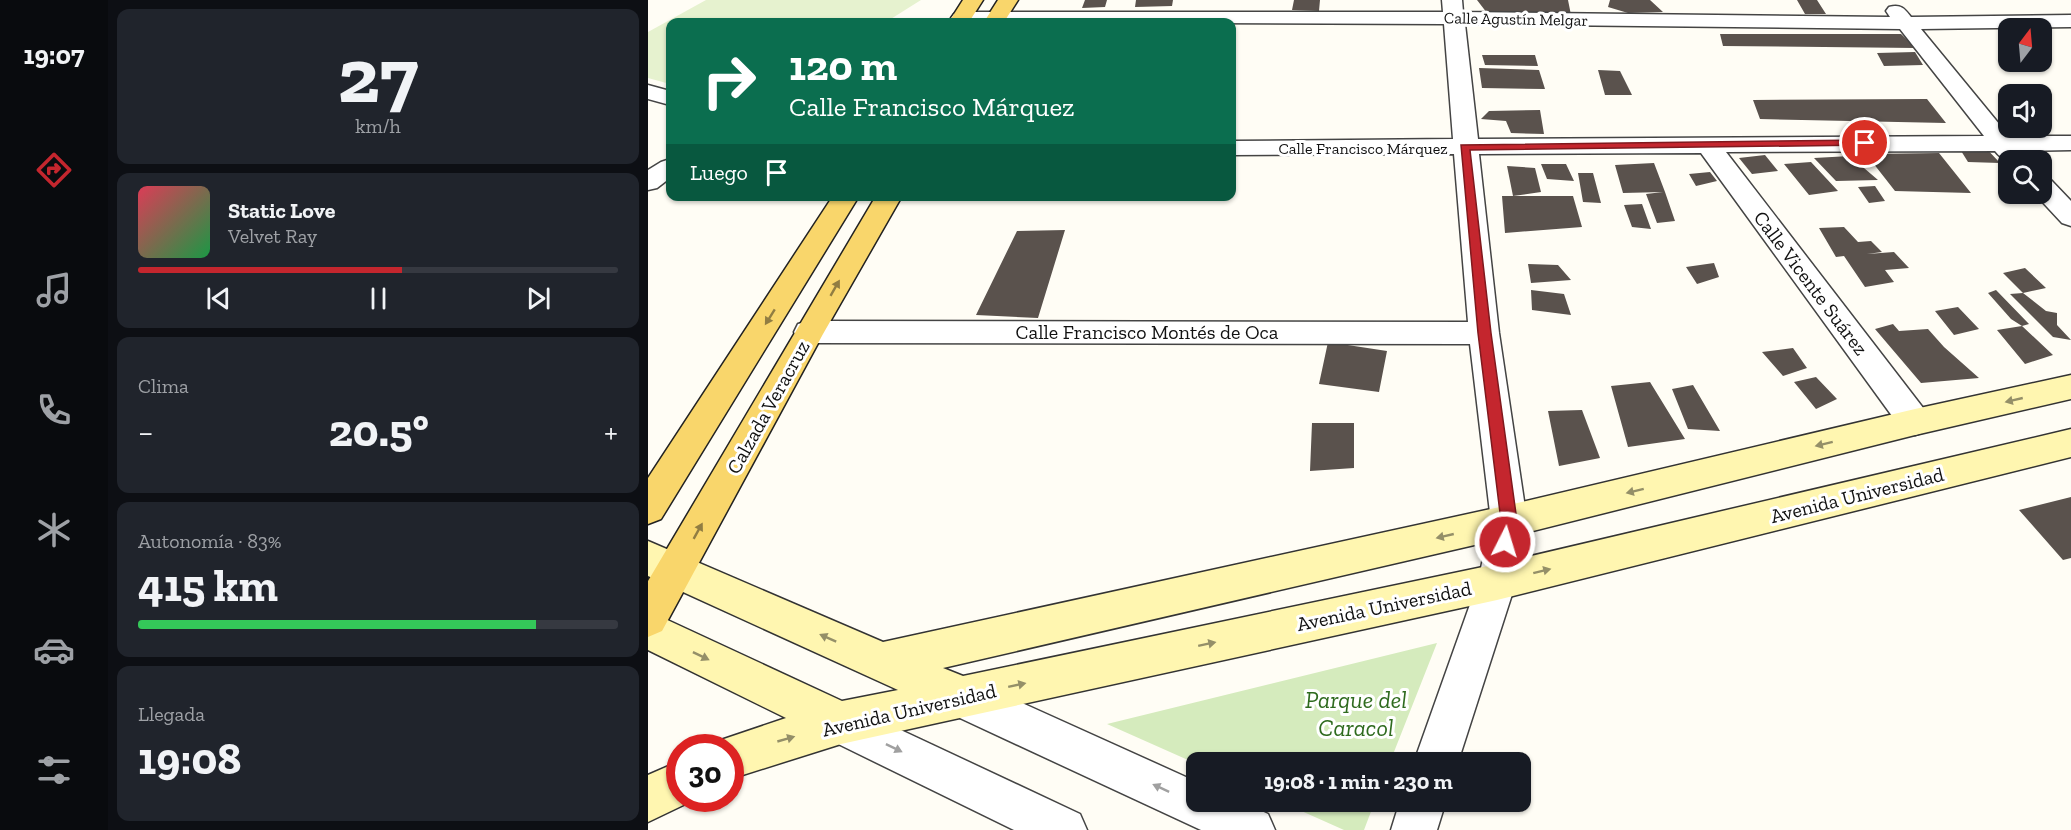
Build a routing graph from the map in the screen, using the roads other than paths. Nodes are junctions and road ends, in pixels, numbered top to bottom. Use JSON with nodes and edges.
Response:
{"nodes":[{"id":1,"x":973,"y":0,"type":"edge"},
{"id":2,"x":1008,"y":0,"type":"edge"},
{"id":3,"x":1888,"y":0,"type":"edge"},
{"id":4,"x":1453,"y":9,"type":"edge"},
{"id":5,"x":961,"y":18,"type":"edge"},
{"id":6,"x":997,"y":18,"type":"edge"},
{"id":7,"x":1079,"y":18,"type":"edge"},
{"id":8,"x":2071,"y":21,"type":"edge"},
{"id":9,"x":1906,"y":23,"type":"junction"},
{"id":10,"x":648,"y":92,"type":"edge"},
{"id":11,"x":666,"y":97,"type":"edge"},
{"id":12,"x":2000,"y":142,"type":"junction"},
{"id":13,"x":2071,"y":143,"type":"edge"},
{"id":14,"x":1707,"y":144,"type":"junction"},
{"id":15,"x":666,"y":147,"type":"edge"},
{"id":16,"x":1465,"y":147,"type":"junction"},
{"id":17,"x":1236,"y":148,"type":"edge"},
{"id":18,"x":2008,"y":150,"type":"edge"},
{"id":19,"x":648,"y":158,"type":"edge"},
{"id":20,"x":666,"y":170,"type":"edge"},
{"id":21,"x":648,"y":182,"type":"edge"},
{"id":22,"x":2052,"y":197,"type":"edge"},
{"id":23,"x":843,"y":201,"type":"edge"},
{"id":24,"x":886,"y":201,"type":"edge"},
{"id":25,"x":2071,"y":217,"type":"edge"},
{"id":26,"x":809,"y":332,"type":"junction"},
{"id":27,"x":1484,"y":333,"type":"junction"},
{"id":28,"x":2071,"y":387,"type":"edge"},
{"id":29,"x":1915,"y":422,"type":"junction"},
{"id":30,"x":2071,"y":442,"type":"edge"},
{"id":31,"x":648,"y":508,"type":"edge"},
{"id":32,"x":1509,"y":521,"type":"junction"},
{"id":33,"x":662,"y":564,"type":"edge"},
{"id":34,"x":1497,"y":582,"type":"junction"},
{"id":35,"x":648,"y":618,"type":"edge"},
{"id":36,"x":648,"y":630,"type":"edge"},
{"id":37,"x":881,"y":662,"type":"junction"},
{"id":38,"x":962,"y":697,"type":"junction"},
{"id":39,"x":841,"y":723,"type":"junction"},
{"id":40,"x":1439,"y":752,"type":"edge"},
{"id":41,"x":744,"y":753,"type":"edge"},
{"id":42,"x":666,"y":790,"type":"edge"},
{"id":43,"x":648,"y":799,"type":"edge"},
{"id":44,"x":1420,"y":812,"type":"edge"},
{"id":45,"x":1064,"y":830,"type":"edge"},
{"id":46,"x":1252,"y":830,"type":"edge"},
{"id":47,"x":1414,"y":830,"type":"edge"}],
"edges":[{"from":1,"to":5,"type":"main road"},
{"from":2,"to":6,"type":"main road"},
{"from":3,"to":9,"type":"street"},
{"from":4,"to":7,"type":"street","name":"Calle Agustín Melgar"},
{"from":4,"to":9,"type":"street","name":"Calle Agustín Melgar"},
{"from":4,"to":16,"type":"street"},
{"from":8,"to":9,"type":"street","name":"Calle Agustín Melgar"},
{"from":9,"to":12,"type":"street"},
{"from":10,"to":11,"type":"street"},
{"from":12,"to":13,"type":"street","name":"Calle Francisco Márquez"},
{"from":12,"to":14,"type":"street","name":"Calle Francisco Márquez"},
{"from":12,"to":18,"type":"street"},
{"from":14,"to":16,"type":"street","name":"Calle Francisco Márquez"},
{"from":14,"to":29,"type":"street","name":"Calle Vicente Suárez"},
{"from":15,"to":19,"type":"street"},
{"from":16,"to":17,"type":"street","name":"Calle Francisco Márquez"},
{"from":16,"to":27,"type":"street"},
{"from":20,"to":21,"type":"street"},
{"from":22,"to":25,"type":"street"},
{"from":23,"to":31,"type":"main road","one_way":true},
{"from":26,"to":24,"type":"main road","name":"Calzada Veracruz","one_way":true},
{"from":26,"to":27,"type":"street","name":"Calle Francisco Montés de Oca"},
{"from":33,"to":26,"type":"main road","name":"Calzada Veracruz","one_way":true},
{"from":27,"to":32,"type":"street"},
{"from":28,"to":29,"type":"main road","one_way":true},
{"from":29,"to":32,"type":"main road","one_way":true},
{"from":34,"to":30,"type":"main road","name":"Avenida Universidad","one_way":true},
{"from":32,"to":34,"type":"street"},
{"from":32,"to":37,"type":"main road","one_way":true},
{"from":33,"to":35,"type":"main road","name":"Calzada Veracruz"},
{"from":37,"to":33,"type":"main road","one_way":true},
{"from":38,"to":34,"type":"main road","name":"Avenida Universidad","one_way":true},
{"from":34,"to":40,"type":"street"},
{"from":36,"to":39,"type":"main road","one_way":true},
{"from":37,"to":38,"type":"main road"},
{"from":38,"to":39,"type":"main road","name":"Avenida Universidad"},
{"from":46,"to":38,"type":"street","one_way":true},
{"from":41,"to":39,"type":"main road","name":"Avenida Universidad","one_way":true},
{"from":39,"to":45,"type":"street","one_way":true},
{"from":42,"to":43,"type":"main road"},
{"from":44,"to":47,"type":"street"}]}
